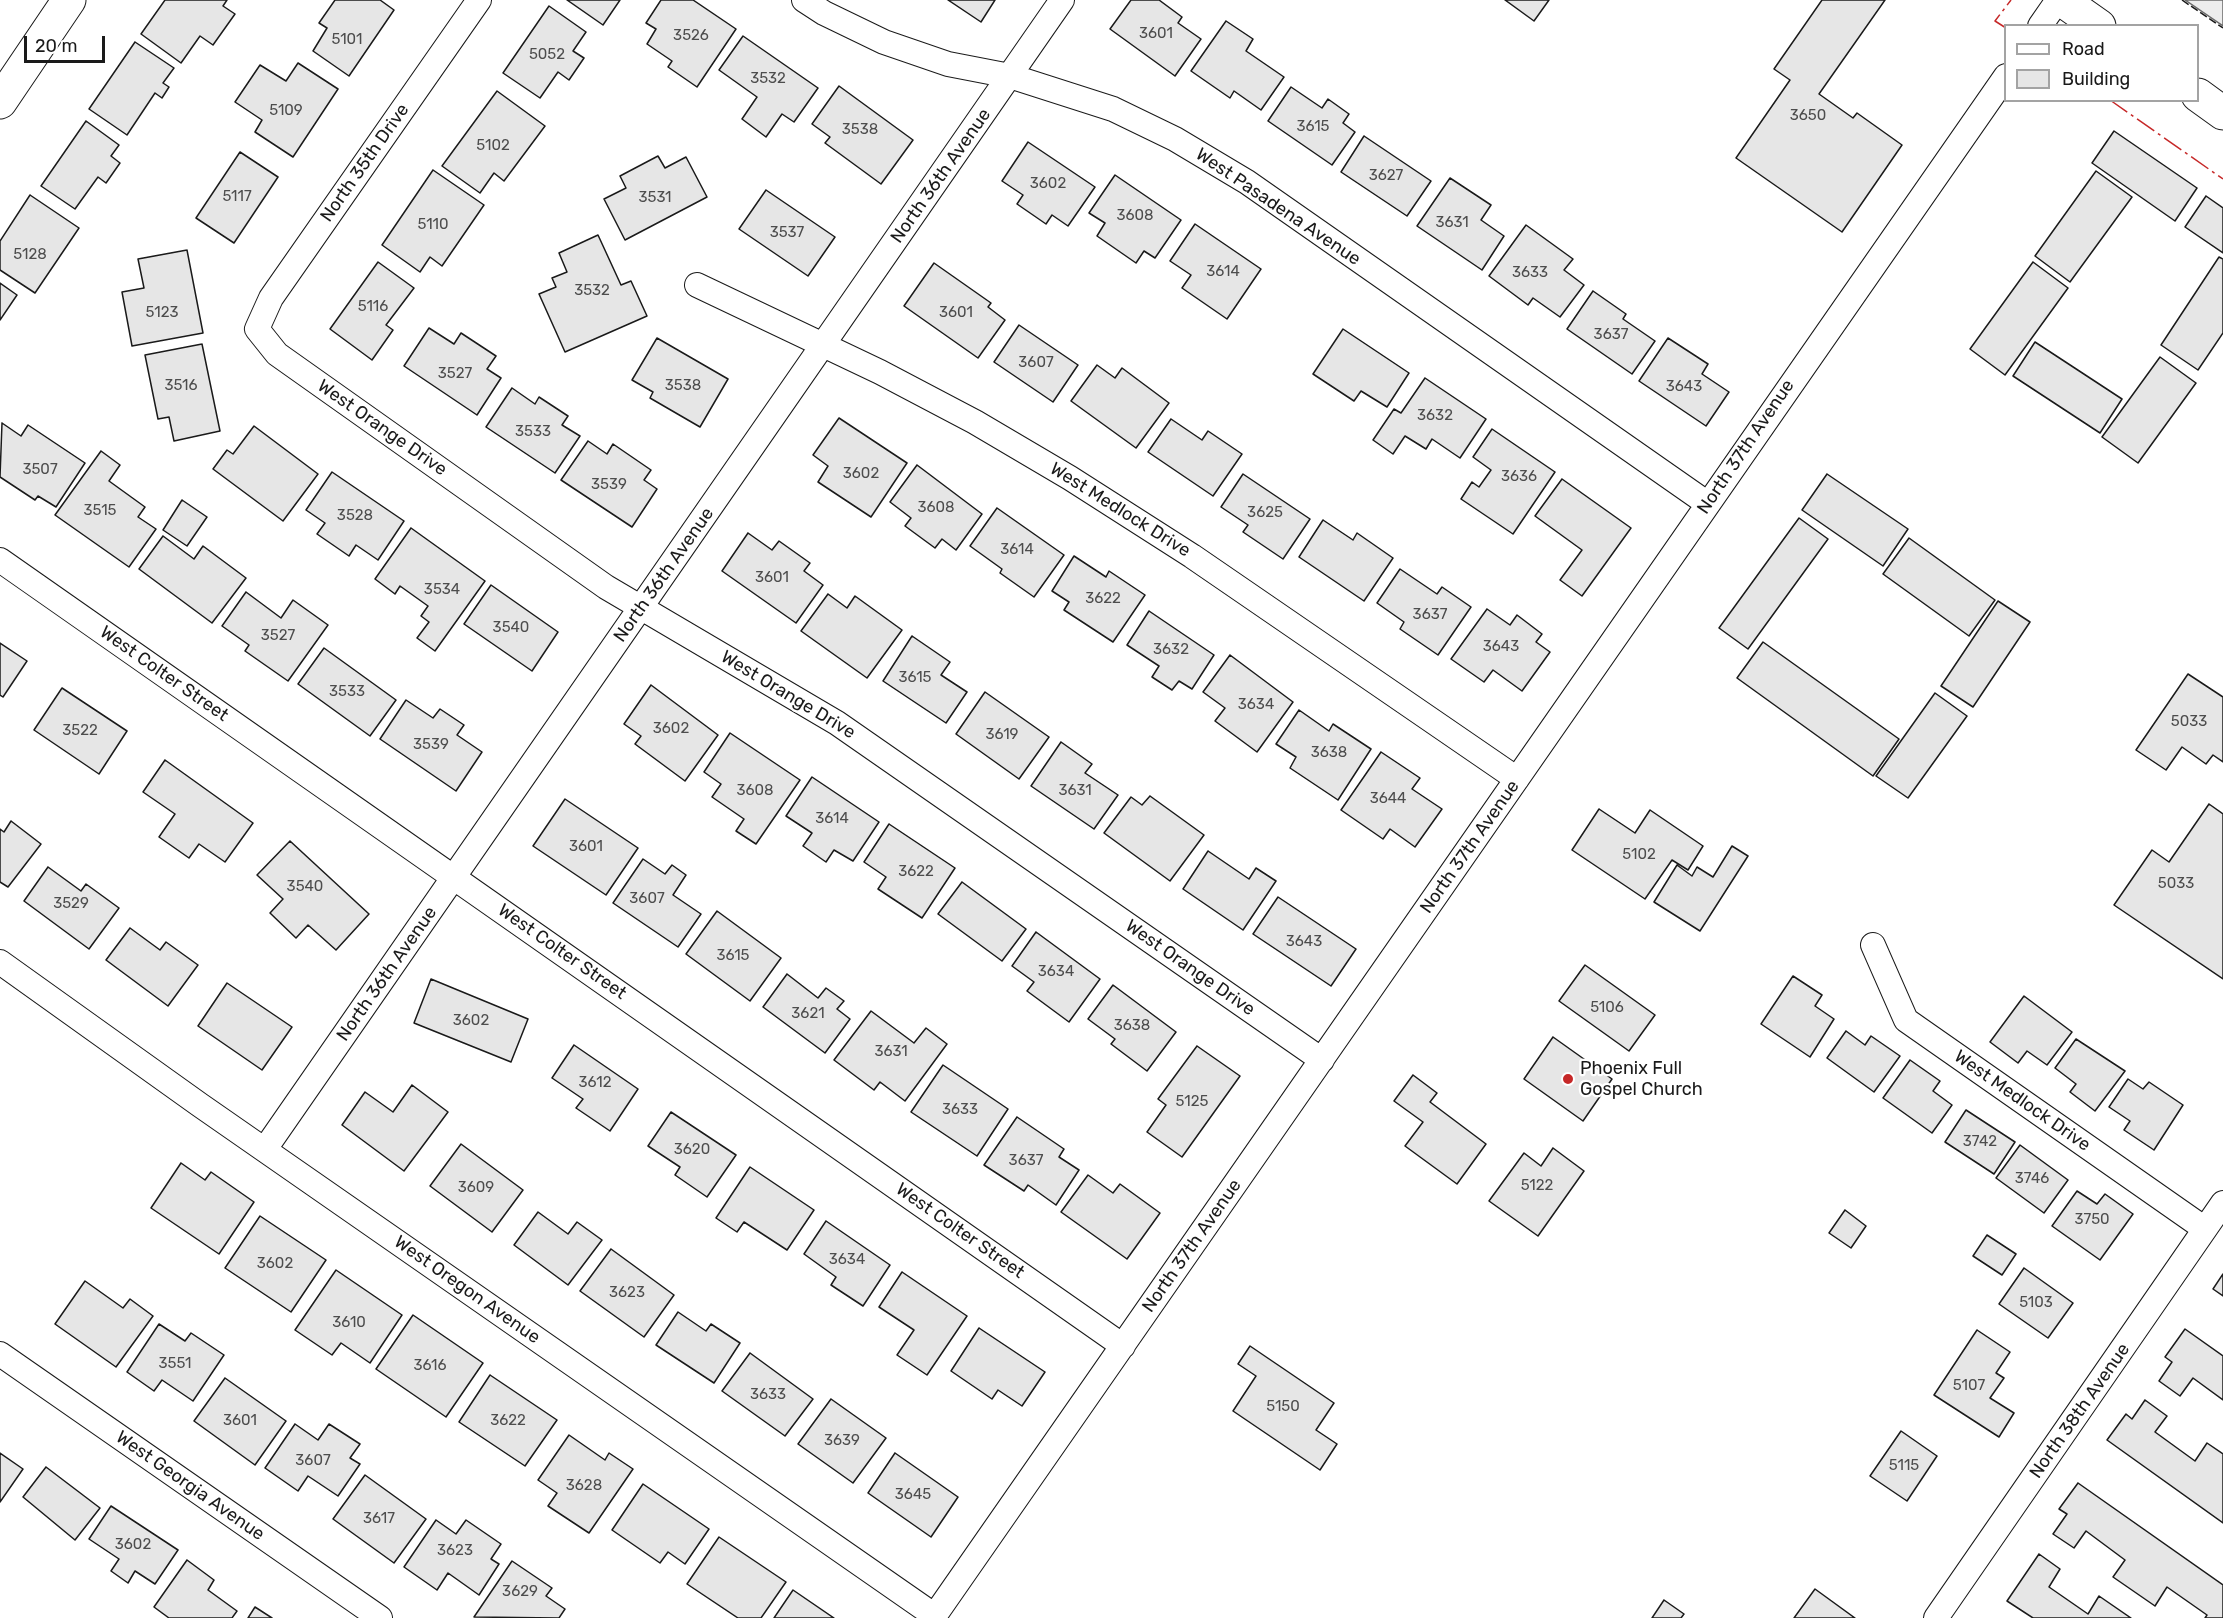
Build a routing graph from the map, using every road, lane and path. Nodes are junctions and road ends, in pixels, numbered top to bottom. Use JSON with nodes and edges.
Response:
{"nodes":[{"id":1,"x":69,"y":0,"type":"edge"},
{"id":2,"x":479,"y":0,"type":"edge"},
{"id":3,"x":804,"y":0,"type":"edge"},
{"id":4,"x":1062,"y":0,"type":"edge"},
{"id":5,"x":2058,"y":0,"type":"edge"},
{"id":6,"x":2062,"y":0,"type":"edge"},
{"id":7,"x":2041,"y":24,"type":"edge"},
{"id":8,"x":2096,"y":24,"type":"edge"},
{"id":9,"x":1010,"y":76,"type":"junction"},
{"id":10,"x":2004,"y":78,"type":"edge"},
{"id":11,"x":2199,"y":96,"type":"edge"},
{"id":12,"x":0,"y":102,"type":"edge"},
{"id":13,"x":2223,"y":113,"type":"edge"},
{"id":14,"x":697,"y":285,"type":"dead end"},
{"id":15,"x":257,"y":329,"type":"joint"},
{"id":16,"x":824,"y":344,"type":"junction"},
{"id":17,"x":1708,"y":504,"type":"junction"},
{"id":18,"x":0,"y":560,"type":"edge"},
{"id":19,"x":641,"y":608,"type":"junction"},
{"id":20,"x":1517,"y":779,"type":"junction"},
{"id":21,"x":454,"y":877,"type":"junction"},
{"id":22,"x":1873,"y":945,"type":"dead end"},
{"id":23,"x":0,"y":962,"type":"edge"},
{"id":24,"x":1322,"y":1060,"type":"junction"},
{"id":25,"x":265,"y":1149,"type":"junction"},
{"id":26,"x":2223,"y":1203,"type":"edge"},
{"id":27,"x":2205,"y":1229,"type":"junction"},
{"id":28,"x":1123,"y":1346,"type":"junction"},
{"id":29,"x":0,"y":1354,"type":"edge"},
{"id":30,"x":934,"y":1617,"type":"edge"},
{"id":31,"x":380,"y":1618,"type":"edge"},
{"id":32,"x":1936,"y":1618,"type":"edge"}],
"edges":[{"from":1,"to":12,"type":"main road"},
{"from":2,"to":15,"type":"street","name":"North 35th Drive"},
{"from":3,"to":9,"type":"street","name":"West Pasadena Avenue"},
{"from":4,"to":9,"type":"street","name":"North 36th Avenue"},
{"from":5,"to":7,"type":"street"},
{"from":6,"to":8,"type":"main road"},
{"from":9,"to":16,"type":"street","name":"North 36th Avenue"},
{"from":9,"to":17,"type":"street","name":"West Pasadena Avenue"},
{"from":10,"to":17,"type":"street","name":"North 37th Avenue"},
{"from":11,"to":13,"type":"main road"},
{"from":14,"to":16,"type":"street","name":"West Medlock Drive"},
{"from":15,"to":19,"type":"street","name":"West Orange Drive"},
{"from":16,"to":19,"type":"street","name":"North 36th Avenue"},
{"from":16,"to":20,"type":"street","name":"West Medlock Drive"},
{"from":17,"to":20,"type":"street","name":"North 37th Avenue"},
{"from":18,"to":21,"type":"street","name":"West Colter Street"},
{"from":19,"to":21,"type":"street","name":"North 36th Avenue"},
{"from":19,"to":24,"type":"street","name":"West Orange Drive"},
{"from":20,"to":24,"type":"street","name":"North 37th Avenue"},
{"from":21,"to":25,"type":"street","name":"North 36th Avenue"},
{"from":21,"to":28,"type":"street","name":"West Colter Street"},
{"from":22,"to":27,"type":"street","name":"West Medlock Drive"},
{"from":23,"to":25,"type":"street","name":"West Oregon Avenue"},
{"from":24,"to":28,"type":"street","name":"North 37th Avenue"},
{"from":25,"to":30,"type":"street","name":"West Oregon Avenue"},
{"from":26,"to":27,"type":"street","name":"North 38th Avenue"},
{"from":27,"to":32,"type":"street","name":"North 38th Avenue"},
{"from":28,"to":30,"type":"street","name":"North 37th Avenue"},
{"from":29,"to":31,"type":"street","name":"West Georgia Avenue"}]}
